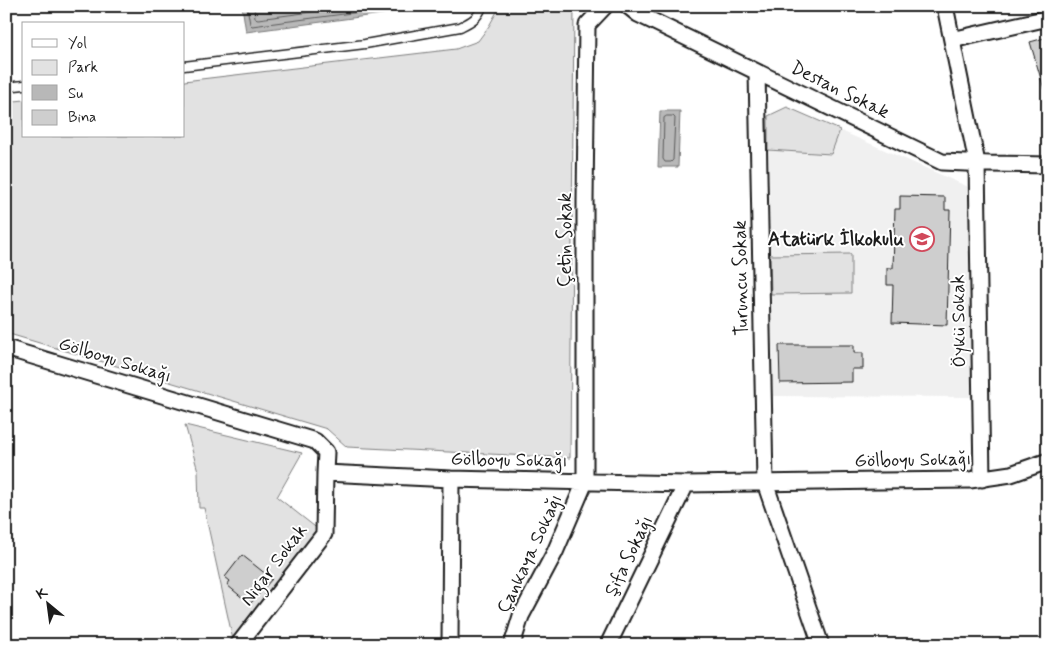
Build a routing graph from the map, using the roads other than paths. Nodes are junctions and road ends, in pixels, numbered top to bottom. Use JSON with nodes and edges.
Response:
{"nodes":[{"id":1,"x":482,"y":6,"type":"edge"},
{"id":2,"x":605,"y":6,"type":"edge"},
{"id":3,"x":628,"y":6,"type":"edge"},
{"id":4,"x":944,"y":6,"type":"edge"},
{"id":5,"x":1048,"y":18,"type":"edge"},
{"id":6,"x":952,"y":40,"type":"junction"},
{"id":7,"x":185,"y":66,"type":"edge"},
{"id":8,"x":757,"y":72,"type":"junction"},
{"id":9,"x":22,"y":85,"type":"edge"},
{"id":10,"x":6,"y":88,"type":"edge"},
{"id":11,"x":977,"y":163,"type":"junction"},
{"id":12,"x":1048,"y":165,"type":"edge"},
{"id":13,"x":6,"y":348,"type":"edge"},
{"id":14,"x":1048,"y":461,"type":"edge"},
{"id":15,"x":325,"y":473,"type":"junction"},
{"id":16,"x":982,"y":478,"type":"junction"},
{"id":17,"x":451,"y":479,"type":"junction"},
{"id":18,"x":585,"y":482,"type":"junction"},
{"id":19,"x":765,"y":483,"type":"junction"},
{"id":20,"x":686,"y":484,"type":"junction"},
{"id":21,"x":238,"y":645,"type":"edge"},
{"id":22,"x":450,"y":645,"type":"edge"},
{"id":23,"x":512,"y":645,"type":"edge"},
{"id":24,"x":608,"y":645,"type":"edge"},
{"id":25,"x":821,"y":645,"type":"edge"}],
"edges":[{"from":1,"to":7,"type":"lane"},
{"from":2,"to":18,"type":"street","name":"Çetin Sokak"},
{"from":3,"to":8,"type":"street","name":"Destan Sokak"},
{"from":4,"to":6,"type":"street","name":"Öykü Sokak"},
{"from":5,"to":6,"type":"street"},
{"from":6,"to":11,"type":"street","name":"Öykü Sokak"},
{"from":8,"to":11,"type":"street","name":"Destan Sokak"},
{"from":8,"to":19,"type":"street","name":"Turuncu Sokak"},
{"from":9,"to":10,"type":"lane"},
{"from":11,"to":12,"type":"street","name":"Destan Sokak"},
{"from":11,"to":16,"type":"street","name":"Öykü Sokak"},
{"from":13,"to":15,"type":"street","name":"Gölboyu Sokağı"},
{"from":14,"to":16,"type":"street","name":"Gölboyu Sokağı"},
{"from":15,"to":17,"type":"street","name":"Gölboyu Sokağı"},
{"from":15,"to":21,"type":"street","name":"Nigar Sokak"},
{"from":16,"to":19,"type":"street","name":"Gölboyu Sokağı"},
{"from":17,"to":18,"type":"street","name":"Gölboyu Sokağı"},
{"from":17,"to":22,"type":"street"},
{"from":18,"to":20,"type":"street","name":"Gölboyu Sokağı"},
{"from":18,"to":23,"type":"street","name":"Çankaya Sokağı"},
{"from":19,"to":20,"type":"street","name":"Gölboyu Sokağı"},
{"from":19,"to":25,"type":"street","name":"Turuncu Sokak"},
{"from":20,"to":24,"type":"street","name":"Şifa Sokağı"}]}
